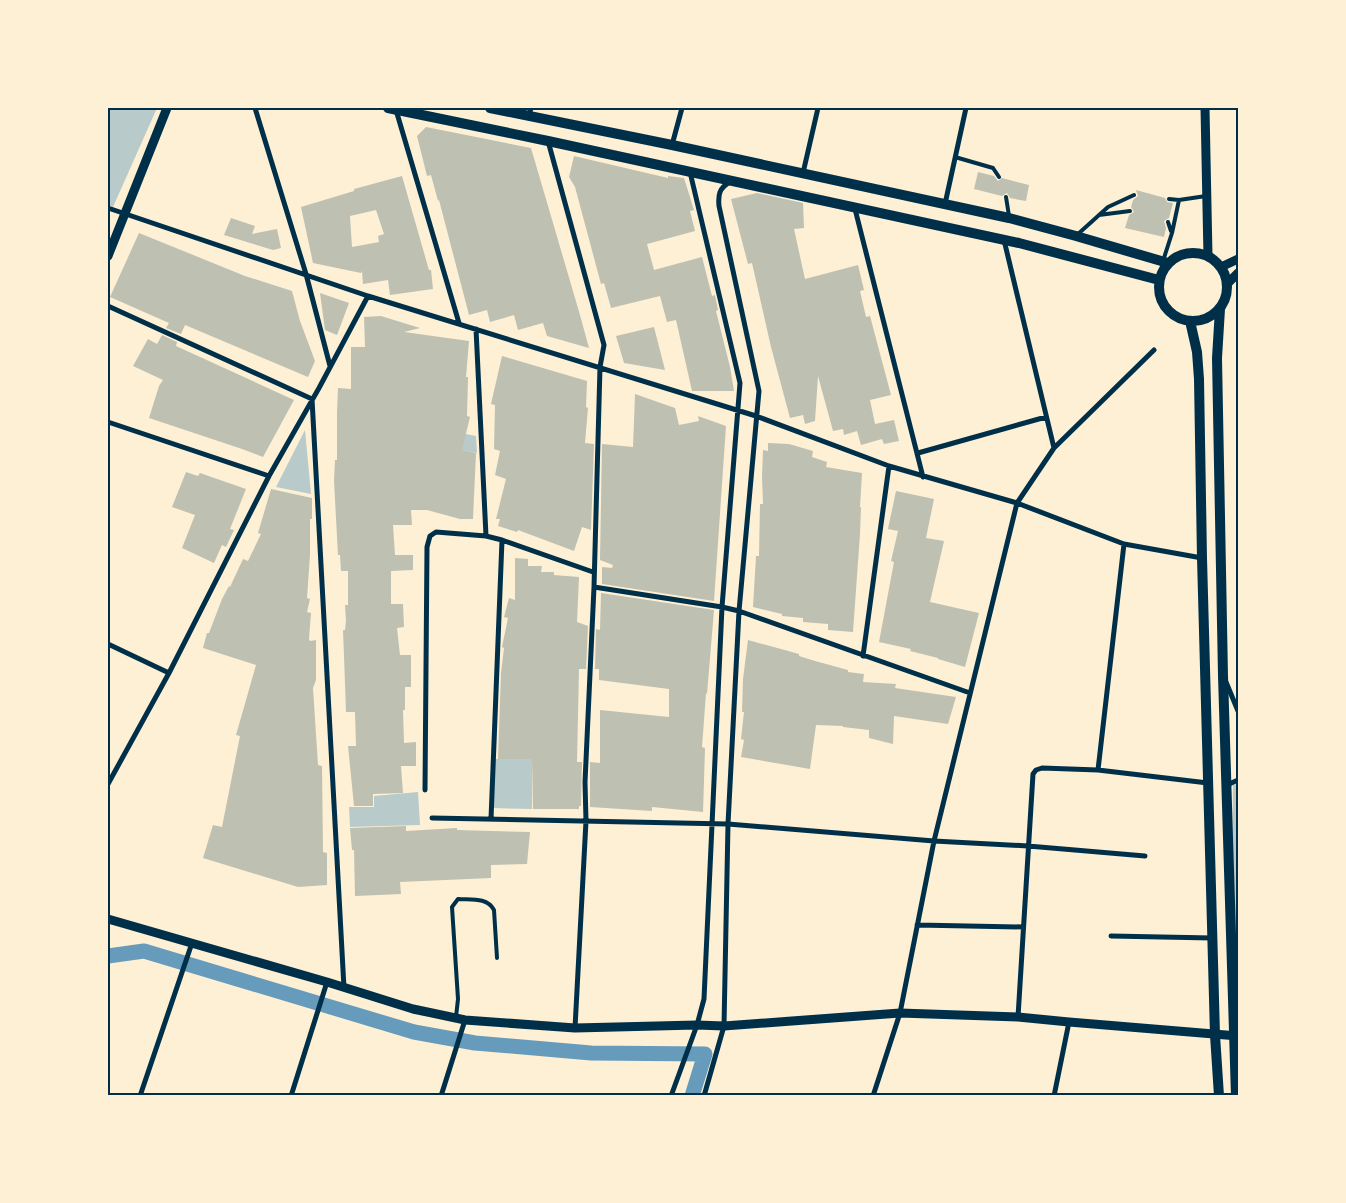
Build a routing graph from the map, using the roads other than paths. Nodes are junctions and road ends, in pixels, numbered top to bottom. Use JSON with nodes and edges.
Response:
{"nodes":[{"id":1,"x":167,"y":108,"type":"edge"},
{"id":2,"x":255,"y":108,"type":"edge"},
{"id":3,"x":392,"y":108,"type":"edge"},
{"id":4,"x":490,"y":108,"type":"edge"},
{"id":5,"x":682,"y":108,"type":"edge"},
{"id":6,"x":818,"y":108,"type":"edge"},
{"id":7,"x":966,"y":108,"type":"edge"},
{"id":8,"x":1205,"y":108,"type":"edge"},
{"id":9,"x":530,"y":111,"type":"edge"},
{"id":10,"x":548,"y":141,"type":"junction"},
{"id":11,"x":672,"y":145,"type":"junction"},
{"id":12,"x":955,"y":157,"type":"junction"},
{"id":13,"x":690,"y":172,"type":"junction"},
{"id":14,"x":802,"y":174,"type":"junction"},
{"id":15,"x":999,"y":178,"type":"dead end"},
{"id":16,"x":732,"y":181,"type":"junction"},
{"id":17,"x":1134,"y":195,"type":"dead end"},
{"id":18,"x":1206,"y":196,"type":"junction"},
{"id":19,"x":1006,"y":197,"type":"dead end"},
{"id":20,"x":1169,"y":199,"type":"dead end"},
{"id":21,"x":1179,"y":200,"type":"junction"},
{"id":22,"x":945,"y":204,"type":"junction"},
{"id":23,"x":855,"y":207,"type":"junction"},
{"id":24,"x":108,"y":208,"type":"edge"},
{"id":25,"x":1130,"y":211,"type":"dead end"},
{"id":26,"x":125,"y":213,"type":"junction"},
{"id":27,"x":1099,"y":215,"type":"junction"},
{"id":28,"x":1009,"y":218,"type":"junction"},
{"id":29,"x":1168,"y":222,"type":"dead end"},
{"id":30,"x":1172,"y":233,"type":"junction"},
{"id":31,"x":1076,"y":236,"type":"junction"},
{"id":32,"x":1004,"y":240,"type":"junction"},
{"id":33,"x":108,"y":256,"type":"edge"},
{"id":34,"x":1208,"y":256,"type":"junction"},
{"id":35,"x":1238,"y":259,"type":"edge"},
{"id":36,"x":1165,"y":262,"type":"junction"},
{"id":37,"x":1221,"y":268,"type":"junction"},
{"id":38,"x":1238,"y":273,"type":"edge"},
{"id":39,"x":306,"y":274,"type":"junction"},
{"id":40,"x":1159,"y":280,"type":"junction"},
{"id":41,"x":1227,"y":284,"type":"junction"},
{"id":42,"x":368,"y":296,"type":"junction"},
{"id":43,"x":108,"y":306,"type":"edge"},
{"id":44,"x":1220,"y":308,"type":"junction"},
{"id":45,"x":1190,"y":321,"type":"junction"},
{"id":46,"x":458,"y":323,"type":"junction"},
{"id":47,"x":476,"y":330,"type":"junction"},
{"id":48,"x":1154,"y":350,"type":"dead end"},
{"id":49,"x":330,"y":367,"type":"junction"},
{"id":50,"x":600,"y":367,"type":"junction"},
{"id":51,"x":312,"y":399,"type":"junction"},
{"id":52,"x":739,"y":412,"type":"junction"},
{"id":53,"x":756,"y":416,"type":"junction"},
{"id":54,"x":1046,"y":417,"type":"junction"},
{"id":55,"x":108,"y":422,"type":"edge"},
{"id":56,"x":1054,"y":448,"type":"junction"},
{"id":57,"x":918,"y":453,"type":"junction"},
{"id":58,"x":889,"y":466,"type":"junction"},
{"id":59,"x":268,"y":476,"type":"junction"},
{"id":60,"x":924,"y":477,"type":"junction"},
{"id":61,"x":1016,"y":503,"type":"junction"},
{"id":62,"x":486,"y":536,"type":"junction"},
{"id":63,"x":502,"y":540,"type":"junction"},
{"id":64,"x":1124,"y":544,"type":"junction"},
{"id":65,"x":1202,"y":558,"type":"junction"},
{"id":66,"x":593,"y":572,"type":"junction"},
{"id":67,"x":594,"y":587,"type":"junction"},
{"id":68,"x":722,"y":606,"type":"junction"},
{"id":69,"x":739,"y":611,"type":"junction"},
{"id":70,"x":108,"y":644,"type":"edge"},
{"id":71,"x":863,"y":656,"type":"junction"},
{"id":72,"x":169,"y":673,"type":"junction"},
{"id":73,"x":1223,"y":676,"type":"junction"},
{"id":74,"x":970,"y":693,"type":"junction"},
{"id":75,"x":1238,"y":709,"type":"edge"},
{"id":76,"x":1098,"y":770,"type":"junction"},
{"id":77,"x":1238,"y":780,"type":"edge"},
{"id":78,"x":108,"y":784,"type":"edge"},
{"id":79,"x":1209,"y":784,"type":"junction"},
{"id":80,"x":1226,"y":785,"type":"junction"},
{"id":81,"x":425,"y":790,"type":"dead end"},
{"id":82,"x":432,"y":818,"type":"dead end"},
{"id":83,"x":491,"y":819,"type":"junction"},
{"id":84,"x":586,"y":820,"type":"junction"},
{"id":85,"x":712,"y":824,"type":"junction"},
{"id":86,"x":728,"y":824,"type":"junction"},
{"id":87,"x":934,"y":841,"type":"junction"},
{"id":88,"x":1028,"y":846,"type":"junction"},
{"id":89,"x":1145,"y":856,"type":"dead end"},
{"id":90,"x":108,"y":919,"type":"edge"},
{"id":91,"x":916,"y":925,"type":"junction"},
{"id":92,"x":1023,"y":927,"type":"junction"},
{"id":93,"x":1111,"y":936,"type":"dead end"},
{"id":94,"x":1213,"y":938,"type":"junction"},
{"id":95,"x":192,"y":943,"type":"junction"},
{"id":96,"x":497,"y":958,"type":"dead end"},
{"id":97,"x":327,"y":982,"type":"junction"},
{"id":98,"x":344,"y":988,"type":"junction"},
{"id":99,"x":900,"y":1013,"type":"junction"},
{"id":100,"x":1018,"y":1016,"type":"junction"},
{"id":101,"x":461,"y":1019,"type":"junction"},
{"id":102,"x":1070,"y":1022,"type":"junction"},
{"id":103,"x":697,"y":1025,"type":"junction"},
{"id":104,"x":724,"y":1026,"type":"junction"},
{"id":105,"x":574,"y":1028,"type":"junction"},
{"id":106,"x":1215,"y":1035,"type":"junction"},
{"id":107,"x":1236,"y":1036,"type":"edge"},
{"id":108,"x":140,"y":1096,"type":"edge"},
{"id":109,"x":291,"y":1096,"type":"edge"},
{"id":110,"x":441,"y":1096,"type":"edge"},
{"id":111,"x":671,"y":1096,"type":"edge"},
{"id":112,"x":704,"y":1096,"type":"edge"},
{"id":113,"x":873,"y":1096,"type":"edge"},
{"id":114,"x":1054,"y":1096,"type":"edge"},
{"id":115,"x":1219,"y":1096,"type":"edge"},
{"id":116,"x":1236,"y":1096,"type":"edge"}],
"edges":[{"from":1,"to":26,"type":"street"},
{"from":2,"to":39,"type":"street"},
{"from":3,"to":10,"type":"main road"},
{"from":3,"to":46,"type":"street"},
{"from":4,"to":9,"type":"main road"},
{"from":5,"to":11,"type":"street"},
{"from":6,"to":14,"type":"street"},
{"from":7,"to":12,"type":"street"},
{"from":8,"to":18,"type":"street"},
{"from":9,"to":11,"type":"main road"},
{"from":10,"to":13,"type":"main road"},
{"from":10,"to":50,"type":"street"},
{"from":11,"to":14,"type":"main road"},
{"from":12,"to":15,"type":"lane"},
{"from":12,"to":22,"type":"street"},
{"from":13,"to":16,"type":"main road"},
{"from":13,"to":52,"type":"street"},
{"from":14,"to":22,"type":"main road"},
{"from":16,"to":23,"type":"main road"},
{"from":16,"to":53,"type":"street"},
{"from":17,"to":27,"type":"lane"},
{"from":18,"to":21,"type":"lane"},
{"from":18,"to":34,"type":"street"},
{"from":19,"to":28,"type":"lane"},
{"from":20,"to":21,"type":"lane"},
{"from":21,"to":30,"type":"lane"},
{"from":22,"to":28,"type":"main road"},
{"from":23,"to":32,"type":"main road"},
{"from":23,"to":57,"type":"street"},
{"from":24,"to":26,"type":"street"},
{"from":25,"to":27,"type":"lane"},
{"from":26,"to":33,"type":"street"},
{"from":26,"to":39,"type":"street"},
{"from":27,"to":31,"type":"lane"},
{"from":28,"to":31,"type":"main road"},
{"from":29,"to":30,"type":"lane"},
{"from":30,"to":36,"type":"lane"},
{"from":31,"to":36,"type":"main road"},
{"from":32,"to":40,"type":"main road"},
{"from":32,"to":54,"type":"street"},
{"from":34,"to":36,"type":"main road"},
{"from":34,"to":37,"type":"main road"},
{"from":35,"to":37,"type":"street"},
{"from":36,"to":40,"type":"main road"},
{"from":37,"to":41,"type":"main road"},
{"from":38,"to":41,"type":"street"},
{"from":39,"to":42,"type":"street"},
{"from":39,"to":49,"type":"street"},
{"from":40,"to":45,"type":"main road"},
{"from":41,"to":44,"type":"main road"},
{"from":42,"to":46,"type":"street"},
{"from":42,"to":49,"type":"street"},
{"from":43,"to":51,"type":"street"},
{"from":44,"to":45,"type":"main road"},
{"from":44,"to":73,"type":"main road"},
{"from":45,"to":65,"type":"main road"},
{"from":46,"to":47,"type":"street"},
{"from":47,"to":50,"type":"street"},
{"from":47,"to":62,"type":"street"},
{"from":48,"to":56,"type":"street"},
{"from":49,"to":51,"type":"street"},
{"from":50,"to":52,"type":"street"},
{"from":50,"to":66,"type":"street"},
{"from":51,"to":59,"type":"street"},
{"from":51,"to":98,"type":"street"},
{"from":52,"to":53,"type":"street"},
{"from":52,"to":68,"type":"street"},
{"from":53,"to":58,"type":"street"},
{"from":53,"to":69,"type":"street"},
{"from":54,"to":56,"type":"street"},
{"from":54,"to":57,"type":"street"},
{"from":55,"to":59,"type":"street"},
{"from":56,"to":61,"type":"street"},
{"from":57,"to":60,"type":"street"},
{"from":58,"to":60,"type":"street"},
{"from":58,"to":71,"type":"street"},
{"from":59,"to":72,"type":"street"},
{"from":60,"to":61,"type":"street"},
{"from":61,"to":64,"type":"street"},
{"from":61,"to":74,"type":"street"},
{"from":62,"to":63,"type":"street"},
{"from":62,"to":81,"type":"street"},
{"from":63,"to":66,"type":"street"},
{"from":63,"to":83,"type":"street"},
{"from":64,"to":65,"type":"street"},
{"from":64,"to":76,"type":"street"},
{"from":65,"to":79,"type":"main road"},
{"from":66,"to":67,"type":"street"},
{"from":67,"to":68,"type":"street"},
{"from":67,"to":84,"type":"street"},
{"from":68,"to":69,"type":"street"},
{"from":68,"to":85,"type":"street"},
{"from":69,"to":71,"type":"street"},
{"from":69,"to":86,"type":"street"},
{"from":70,"to":72,"type":"street"},
{"from":71,"to":74,"type":"street"},
{"from":72,"to":78,"type":"street"},
{"from":73,"to":75,"type":"street"},
{"from":73,"to":80,"type":"main road"},
{"from":74,"to":87,"type":"street"},
{"from":76,"to":79,"type":"street"},
{"from":76,"to":88,"type":"street"},
{"from":77,"to":80,"type":"street"},
{"from":79,"to":94,"type":"main road"},
{"from":80,"to":107,"type":"main road"},
{"from":82,"to":83,"type":"street"},
{"from":83,"to":84,"type":"street"},
{"from":84,"to":85,"type":"street"},
{"from":84,"to":105,"type":"street"},
{"from":85,"to":86,"type":"street"},
{"from":85,"to":103,"type":"street"},
{"from":86,"to":87,"type":"street"},
{"from":86,"to":104,"type":"street"},
{"from":87,"to":88,"type":"street"},
{"from":87,"to":91,"type":"street"},
{"from":88,"to":89,"type":"street"},
{"from":88,"to":92,"type":"street"},
{"from":90,"to":95,"type":"street"},
{"from":91,"to":92,"type":"street"},
{"from":91,"to":99,"type":"street"},
{"from":92,"to":100,"type":"street"},
{"from":93,"to":94,"type":"street"},
{"from":94,"to":106,"type":"main road"},
{"from":95,"to":97,"type":"street"},
{"from":95,"to":108,"type":"street"},
{"from":96,"to":101,"type":"lane"},
{"from":97,"to":98,"type":"street"},
{"from":97,"to":109,"type":"street"},
{"from":98,"to":101,"type":"street"},
{"from":99,"to":100,"type":"street"},
{"from":99,"to":104,"type":"street"},
{"from":99,"to":113,"type":"street"},
{"from":100,"to":102,"type":"street"},
{"from":101,"to":105,"type":"street"},
{"from":101,"to":110,"type":"street"},
{"from":102,"to":106,"type":"street"},
{"from":102,"to":114,"type":"street"},
{"from":103,"to":104,"type":"street"},
{"from":103,"to":105,"type":"street"},
{"from":103,"to":111,"type":"street"},
{"from":104,"to":112,"type":"street"},
{"from":106,"to":107,"type":"street"},
{"from":106,"to":115,"type":"main road"},
{"from":107,"to":116,"type":"main road"}]}
